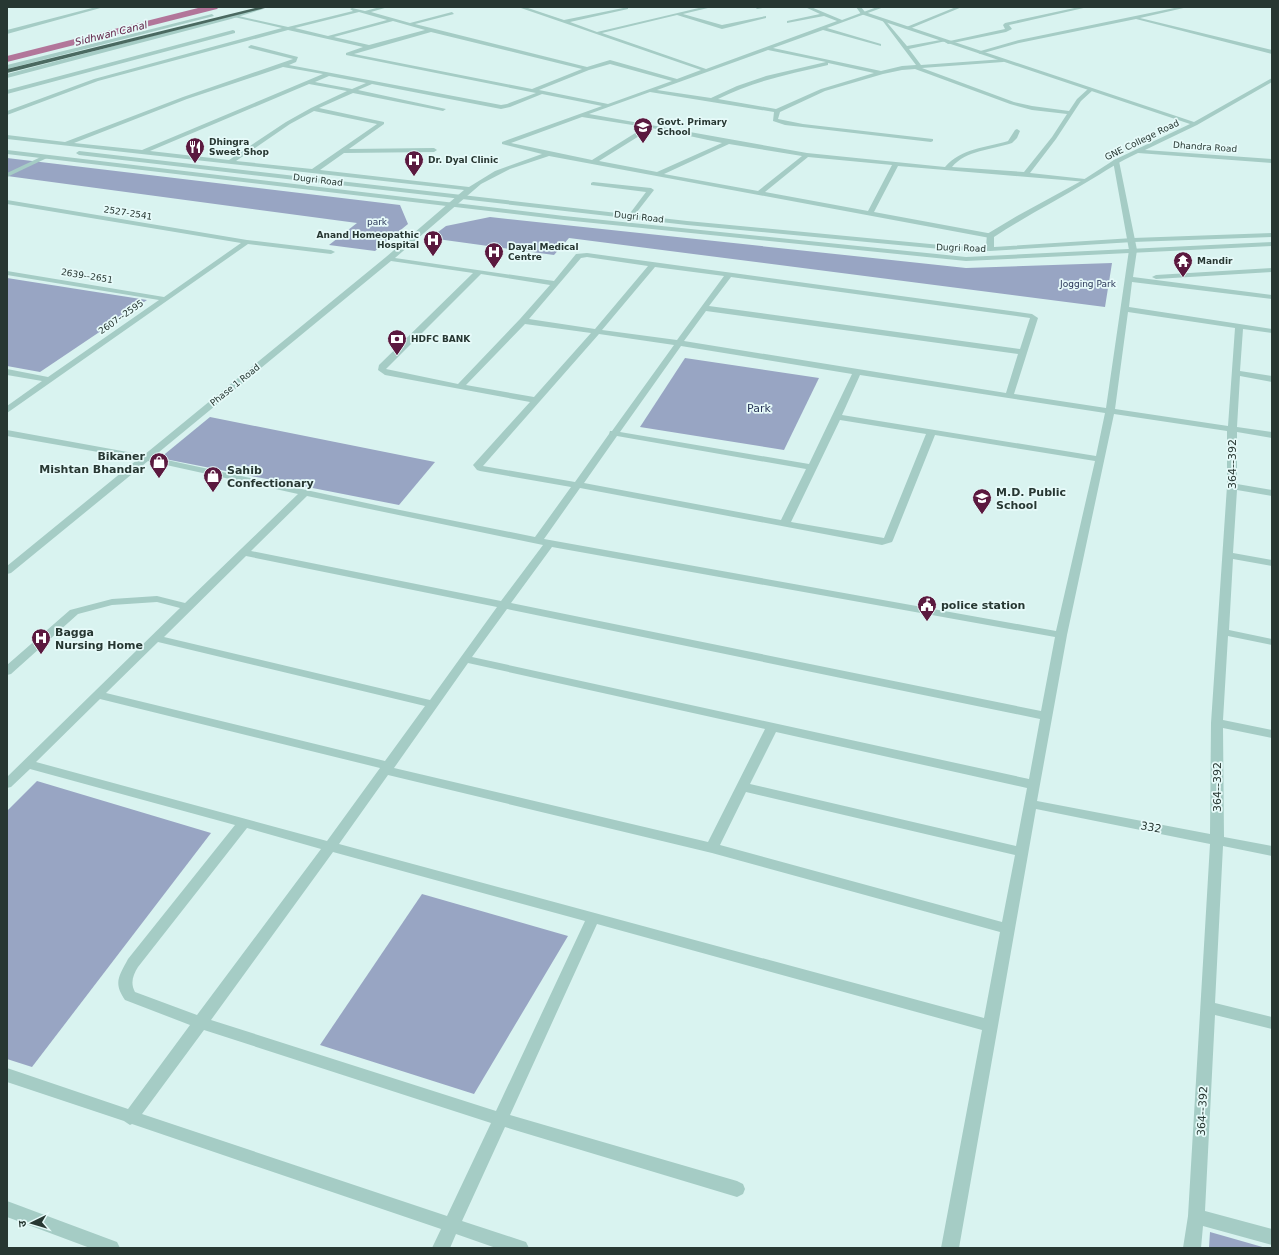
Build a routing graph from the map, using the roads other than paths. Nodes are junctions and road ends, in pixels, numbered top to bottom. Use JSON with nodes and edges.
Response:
{"nodes":[{"id":1,"x":88,"y":7,"type":"edge"},
{"id":2,"x":98,"y":7,"type":"edge"},
{"id":3,"x":251,"y":7,"type":"edge"},
{"id":4,"x":267,"y":7,"type":"edge"},
{"id":5,"x":344,"y":7,"type":"edge"},
{"id":6,"x":386,"y":7,"type":"edge"},
{"id":7,"x":520,"y":7,"type":"edge"},
{"id":8,"x":627,"y":7,"type":"edge"},
{"id":9,"x":710,"y":7,"type":"edge"},
{"id":10,"x":766,"y":7,"type":"edge"},
{"id":11,"x":806,"y":7,"type":"edge"},
{"id":12,"x":858,"y":7,"type":"edge"},
{"id":13,"x":882,"y":7,"type":"edge"},
{"id":14,"x":960,"y":7,"type":"edge"},
{"id":15,"x":1086,"y":7,"type":"edge"},
{"id":16,"x":1186,"y":7,"type":"edge"},
{"id":17,"x":259,"y":8,"type":"edge"},
{"id":18,"x":757,"y":8,"type":"dead end"},
{"id":19,"x":243,"y":11,"type":"junction"},
{"id":20,"x":362,"y":11,"type":"junction"},
{"id":21,"x":452,"y":13,"type":"dead end"},
{"id":22,"x":863,"y":13,"type":"junction"},
{"id":23,"x":678,"y":14,"type":"junction"},
{"id":24,"x":822,"y":14,"type":"junction"},
{"id":25,"x":236,"y":16,"type":"junction"},
{"id":26,"x":764,"y":17,"type":"dead end"},
{"id":27,"x":1135,"y":19,"type":"junction"},
{"id":28,"x":394,"y":20,"type":"junction"},
{"id":29,"x":884,"y":20,"type":"junction"},
{"id":30,"x":841,"y":21,"type":"junction"},
{"id":31,"x":564,"y":22,"type":"junction"},
{"id":32,"x":789,"y":22,"type":"dead end"},
{"id":33,"x":410,"y":24,"type":"junction"},
{"id":34,"x":7,"y":28,"type":"edge"},
{"id":35,"x":821,"y":28,"type":"junction"},
{"id":36,"x":906,"y":28,"type":"junction"},
{"id":37,"x":286,"y":29,"type":"junction"},
{"id":38,"x":431,"y":30,"type":"junction"},
{"id":39,"x":7,"y":32,"type":"edge"},
{"id":40,"x":233,"y":32,"type":"dead end"},
{"id":41,"x":597,"y":33,"type":"junction"},
{"id":42,"x":326,"y":38,"type":"junction"},
{"id":43,"x":946,"y":41,"type":"junction"},
{"id":44,"x":879,"y":45,"type":"dead end"},
{"id":45,"x":251,"y":47,"type":"dead end"},
{"id":46,"x":369,"y":47,"type":"junction"},
{"id":47,"x":766,"y":48,"type":"junction"},
{"id":48,"x":905,"y":48,"type":"junction"},
{"id":49,"x":980,"y":52,"type":"junction"},
{"id":50,"x":1272,"y":52,"type":"edge"},
{"id":51,"x":1003,"y":60,"type":"junction"},
{"id":52,"x":830,"y":63,"type":"junction"},
{"id":53,"x":283,"y":65,"type":"junction"},
{"id":54,"x":919,"y":66,"type":"junction"},
{"id":55,"x":7,"y":67,"type":"edge"},
{"id":56,"x":913,"y":67,"type":"junction"},
{"id":57,"x":588,"y":69,"type":"junction"},
{"id":58,"x":705,"y":70,"type":"junction"},
{"id":59,"x":7,"y":71,"type":"edge"},
{"id":60,"x":881,"y":73,"type":"junction"},
{"id":61,"x":328,"y":74,"type":"junction"},
{"id":62,"x":65,"y":75,"type":"junction"},
{"id":63,"x":7,"y":76,"type":"edge"},
{"id":64,"x":96,"y":80,"type":"junction"},
{"id":65,"x":676,"y":80,"type":"junction"},
{"id":66,"x":1272,"y":80,"type":"edge"},
{"id":67,"x":308,"y":82,"type":"junction"},
{"id":68,"x":372,"y":82,"type":"junction"},
{"id":69,"x":534,"y":90,"type":"junction"},
{"id":70,"x":650,"y":90,"type":"junction"},
{"id":71,"x":1090,"y":90,"type":"junction"},
{"id":72,"x":353,"y":91,"type":"junction"},
{"id":73,"x":7,"y":92,"type":"edge"},
{"id":74,"x":542,"y":92,"type":"junction"},
{"id":75,"x":712,"y":100,"type":"junction"},
{"id":76,"x":608,"y":105,"type":"junction"},
{"id":77,"x":443,"y":108,"type":"dead end"},
{"id":78,"x":313,"y":109,"type":"junction"},
{"id":79,"x":778,"y":111,"type":"junction"},
{"id":80,"x":7,"y":113,"type":"edge"},
{"id":81,"x":1071,"y":113,"type":"junction"},
{"id":82,"x":581,"y":115,"type":"junction"},
{"id":83,"x":1195,"y":124,"type":"junction"},
{"id":84,"x":651,"y":126,"type":"junction"},
{"id":85,"x":1017,"y":131,"type":"dead end"},
{"id":86,"x":7,"y":137,"type":"edge"},
{"id":87,"x":931,"y":140,"type":"dead end"},
{"id":88,"x":728,"y":142,"type":"junction"},
{"id":89,"x":64,"y":144,"type":"junction"},
{"id":90,"x":7,"y":145,"type":"edge"},
{"id":91,"x":343,"y":150,"type":"junction"},
{"id":92,"x":434,"y":150,"type":"dead end"},
{"id":93,"x":1136,"y":151,"type":"junction"},
{"id":94,"x":7,"y":152,"type":"edge"},
{"id":95,"x":143,"y":153,"type":"junction"},
{"id":96,"x":550,"y":154,"type":"junction"},
{"id":97,"x":807,"y":155,"type":"junction"},
{"id":98,"x":44,"y":157,"type":"junction"},
{"id":99,"x":1116,"y":161,"type":"junction"},
{"id":100,"x":1272,"y":161,"type":"edge"},
{"id":101,"x":230,"y":162,"type":"junction"},
{"id":102,"x":594,"y":162,"type":"junction"},
{"id":103,"x":896,"y":164,"type":"junction"},
{"id":104,"x":947,"y":169,"type":"junction"},
{"id":105,"x":313,"y":172,"type":"junction"},
{"id":106,"x":658,"y":174,"type":"junction"},
{"id":107,"x":1026,"y":174,"type":"junction"},
{"id":108,"x":7,"y":175,"type":"edge"},
{"id":109,"x":1085,"y":181,"type":"junction"},
{"id":110,"x":593,"y":184,"type":"dead end"},
{"id":111,"x":470,"y":188,"type":"junction"},
{"id":112,"x":760,"y":193,"type":"junction"},
{"id":113,"x":461,"y":197,"type":"junction"},
{"id":114,"x":7,"y":202,"type":"edge"},
{"id":115,"x":452,"y":205,"type":"junction"},
{"id":116,"x":870,"y":214,"type":"junction"},
{"id":117,"x":631,"y":216,"type":"junction"},
{"id":118,"x":1272,"y":235,"type":"edge"},
{"id":119,"x":990,"y":236,"type":"junction"},
{"id":120,"x":247,"y":242,"type":"junction"},
{"id":121,"x":1272,"y":244,"type":"edge"},
{"id":122,"x":1133,"y":245,"type":"junction"},
{"id":123,"x":990,"y":248,"type":"junction"},
{"id":124,"x":331,"y":252,"type":"dead end"},
{"id":125,"x":388,"y":259,"type":"junction"},
{"id":126,"x":653,"y":264,"type":"junction"},
{"id":127,"x":1272,"y":270,"type":"edge"},
{"id":128,"x":479,"y":272,"type":"junction"},
{"id":129,"x":7,"y":273,"type":"edge"},
{"id":130,"x":730,"y":274,"type":"junction"},
{"id":131,"x":1129,"y":279,"type":"junction"},
{"id":132,"x":555,"y":283,"type":"junction"},
{"id":133,"x":1272,"y":297,"type":"edge"},
{"id":134,"x":164,"y":299,"type":"junction"},
{"id":135,"x":704,"y":308,"type":"junction"},
{"id":136,"x":1125,"y":309,"type":"junction"},
{"id":137,"x":523,"y":321,"type":"junction"},
{"id":138,"x":1239,"y":326,"type":"junction"},
{"id":139,"x":597,"y":331,"type":"junction"},
{"id":140,"x":1272,"y":331,"type":"edge"},
{"id":141,"x":679,"y":343,"type":"junction"},
{"id":142,"x":1024,"y":352,"type":"junction"},
{"id":143,"x":7,"y":372,"type":"edge"},
{"id":144,"x":857,"y":372,"type":"junction"},
{"id":145,"x":1236,"y":373,"type":"junction"},
{"id":146,"x":1272,"y":379,"type":"edge"},
{"id":147,"x":48,"y":380,"type":"junction"},
{"id":148,"x":460,"y":387,"type":"junction"},
{"id":149,"x":1010,"y":396,"type":"junction"},
{"id":150,"x":536,"y":400,"type":"junction"},
{"id":151,"x":7,"y":410,"type":"edge"},
{"id":152,"x":1110,"y":412,"type":"junction"},
{"id":153,"x":838,"y":417,"type":"junction"},
{"id":154,"x":1232,"y":429,"type":"junction"},
{"id":155,"x":7,"y":432,"type":"edge"},
{"id":156,"x":613,"y":433,"type":"junction"},
{"id":157,"x":931,"y":433,"type":"junction"},
{"id":158,"x":1272,"y":435,"type":"edge"},
{"id":159,"x":147,"y":458,"type":"junction"},
{"id":160,"x":1099,"y":459,"type":"junction"},
{"id":161,"x":811,"y":467,"type":"junction"},
{"id":162,"x":578,"y":484,"type":"junction"},
{"id":163,"x":1232,"y":486,"type":"junction"},
{"id":164,"x":304,"y":492,"type":"junction"},
{"id":165,"x":1272,"y":493,"type":"edge"},
{"id":166,"x":784,"y":523,"type":"junction"},
{"id":167,"x":543,"y":542,"type":"junction"},
{"id":168,"x":243,"y":552,"type":"junction"},
{"id":169,"x":1228,"y":555,"type":"junction"},
{"id":170,"x":1272,"y":563,"type":"edge"},
{"id":171,"x":7,"y":571,"type":"edge"},
{"id":172,"x":502,"y":605,"type":"junction"},
{"id":173,"x":188,"y":607,"type":"junction"},
{"id":174,"x":1223,"y":632,"type":"junction"},
{"id":175,"x":1060,"y":635,"type":"junction"},
{"id":176,"x":156,"y":638,"type":"junction"},
{"id":177,"x":1272,"y":642,"type":"edge"},
{"id":178,"x":464,"y":659,"type":"junction"},
{"id":179,"x":7,"y":671,"type":"edge"},
{"id":180,"x":98,"y":695,"type":"junction"},
{"id":181,"x":432,"y":704,"type":"junction"},
{"id":182,"x":1046,"y":716,"type":"junction"},
{"id":183,"x":1217,"y":723,"type":"junction"},
{"id":184,"x":772,"y":727,"type":"junction"},
{"id":185,"x":1272,"y":734,"type":"edge"},
{"id":186,"x":27,"y":764,"type":"junction"},
{"id":187,"x":387,"y":768,"type":"junction"},
{"id":188,"x":7,"y":784,"type":"edge"},
{"id":189,"x":1034,"y":786,"type":"junction"},
{"id":190,"x":742,"y":787,"type":"junction"},
{"id":191,"x":1030,"y":804,"type":"junction"},
{"id":192,"x":244,"y":823,"type":"junction"},
{"id":193,"x":1217,"y":839,"type":"junction"},
{"id":194,"x":330,"y":847,"type":"junction"},
{"id":195,"x":712,"y":848,"type":"junction"},
{"id":196,"x":1272,"y":851,"type":"edge"},
{"id":197,"x":1022,"y":852,"type":"junction"},
{"id":198,"x":593,"y":918,"type":"junction"},
{"id":199,"x":1008,"y":929,"type":"junction"},
{"id":200,"x":1208,"y":1007,"type":"junction"},
{"id":201,"x":201,"y":1023,"type":"junction"},
{"id":202,"x":1272,"y":1023,"type":"edge"},
{"id":203,"x":990,"y":1026,"type":"junction"},
{"id":204,"x":7,"y":1075,"type":"edge"},
{"id":205,"x":130,"y":1118,"type":"junction"},
{"id":206,"x":500,"y":1119,"type":"junction"},
{"id":207,"x":737,"y":1189,"type":"dead end"},
{"id":208,"x":7,"y":1209,"type":"edge"},
{"id":209,"x":1196,"y":1216,"type":"junction"},
{"id":210,"x":451,"y":1225,"type":"junction"},
{"id":211,"x":1272,"y":1237,"type":"edge"},
{"id":212,"x":111,"y":1248,"type":"edge"},
{"id":213,"x":441,"y":1248,"type":"edge"},
{"id":214,"x":520,"y":1248,"type":"edge"},
{"id":215,"x":950,"y":1248,"type":"edge"},
{"id":216,"x":1192,"y":1248,"type":"edge"}],
"edges":[{"from":1,"to":34,"type":"street"},
{"from":2,"to":39,"type":"street"},
{"from":3,"to":19,"type":"highway"},
{"from":3,"to":55,"type":"street"},
{"from":4,"to":17,"type":"highway"},
{"from":5,"to":20,"type":"street"},
{"from":6,"to":20,"type":"street"},
{"from":7,"to":31,"type":"street"},
{"from":8,"to":31,"type":"street"},
{"from":9,"to":23,"type":"street"},
{"from":10,"to":18,"type":"street"},
{"from":11,"to":24,"type":"street"},
{"from":12,"to":22,"type":"street"},
{"from":13,"to":22,"type":"street"},
{"from":14,"to":36,"type":"street"},
{"from":15,"to":43,"type":"street"},
{"from":16,"to":27,"type":"street"},
{"from":17,"to":19,"type":"highway"},
{"from":17,"to":25,"type":"street"},
{"from":19,"to":59,"type":"highway"},
{"from":20,"to":28,"type":"street"},
{"from":20,"to":37,"type":"street"},
{"from":21,"to":33,"type":"street"},
{"from":22,"to":29,"type":"street"},
{"from":22,"to":30,"type":"street"},
{"from":23,"to":26,"type":"street"},
{"from":23,"to":41,"type":"street"},
{"from":24,"to":30,"type":"street"},
{"from":24,"to":32,"type":"street"},
{"from":25,"to":37,"type":"street"},
{"from":25,"to":63,"type":"street"},
{"from":27,"to":49,"type":"street"},
{"from":27,"to":50,"type":"street"},
{"from":28,"to":33,"type":"street"},
{"from":28,"to":42,"type":"street"},
{"from":29,"to":36,"type":"street"},
{"from":29,"to":48,"type":"street"},
{"from":30,"to":35,"type":"street"},
{"from":31,"to":41,"type":"street"},
{"from":33,"to":38,"type":"street"},
{"from":35,"to":44,"type":"street"},
{"from":35,"to":47,"type":"street"},
{"from":36,"to":43,"type":"street"},
{"from":37,"to":42,"type":"street"},
{"from":37,"to":64,"type":"street"},
{"from":38,"to":46,"type":"street"},
{"from":38,"to":57,"type":"street"},
{"from":40,"to":62,"type":"street"},
{"from":41,"to":58,"type":"street"},
{"from":42,"to":46,"type":"street"},
{"from":43,"to":48,"type":"street"},
{"from":43,"to":49,"type":"street"},
{"from":45,"to":53,"type":"street"},
{"from":46,"to":69,"type":"street"},
{"from":47,"to":52,"type":"street"},
{"from":47,"to":58,"type":"street"},
{"from":48,"to":54,"type":"street"},
{"from":49,"to":51,"type":"street"},
{"from":51,"to":54,"type":"street"},
{"from":51,"to":71,"type":"street"},
{"from":52,"to":60,"type":"street"},
{"from":52,"to":75,"type":"street"},
{"from":53,"to":61,"type":"street"},
{"from":53,"to":89,"type":"street"},
{"from":54,"to":56,"type":"street"},
{"from":56,"to":60,"type":"street"},
{"from":56,"to":81,"type":"street"},
{"from":57,"to":65,"type":"street"},
{"from":57,"to":69,"type":"street"},
{"from":58,"to":65,"type":"street"},
{"from":60,"to":79,"type":"street"},
{"from":61,"to":67,"type":"street"},
{"from":61,"to":68,"type":"street"},
{"from":62,"to":64,"type":"street"},
{"from":62,"to":73,"type":"street"},
{"from":64,"to":80,"type":"street"},
{"from":65,"to":70,"type":"street"},
{"from":66,"to":83,"type":"street","name":"GNE College Road"},
{"from":67,"to":72,"type":"street"},
{"from":67,"to":95,"type":"street"},
{"from":68,"to":72,"type":"street"},
{"from":68,"to":74,"type":"street"},
{"from":69,"to":74,"type":"street"},
{"from":70,"to":75,"type":"street"},
{"from":70,"to":76,"type":"street"},
{"from":71,"to":81,"type":"street"},
{"from":71,"to":83,"type":"street"},
{"from":72,"to":77,"type":"street"},
{"from":72,"to":78,"type":"street"},
{"from":74,"to":76,"type":"street"},
{"from":75,"to":79,"type":"street"},
{"from":76,"to":82,"type":"street"},
{"from":78,"to":91,"type":"street"},
{"from":78,"to":101,"type":"street"},
{"from":79,"to":87,"type":"street"},
{"from":81,"to":107,"type":"street"},
{"from":82,"to":84,"type":"street"},
{"from":82,"to":96,"type":"street"},
{"from":83,"to":93,"type":"street","name":"GNE College Road"},
{"from":84,"to":88,"type":"street"},
{"from":84,"to":102,"type":"street"},
{"from":85,"to":104,"type":"street"},
{"from":86,"to":89,"type":"street"},
{"from":88,"to":97,"type":"street"},
{"from":88,"to":106,"type":"street"},
{"from":89,"to":95,"type":"street"},
{"from":90,"to":113,"type":"street","name":"Dugri Road"},
{"from":91,"to":92,"type":"street"},
{"from":91,"to":105,"type":"street"},
{"from":93,"to":99,"type":"street","name":"GNE College Road"},
{"from":93,"to":100,"type":"street","name":"Dhandra Road"},
{"from":94,"to":98,"type":"street","name":"Dugri Road"},
{"from":95,"to":101,"type":"street"},
{"from":96,"to":102,"type":"street"},
{"from":96,"to":111,"type":"street","name":"Phase 1 Road"},
{"from":97,"to":103,"type":"street"},
{"from":97,"to":112,"type":"street"},
{"from":98,"to":108,"type":"street"},
{"from":98,"to":115,"type":"street","name":"Dugri Road"},
{"from":99,"to":109,"type":"street","name":"GNE College Road"},
{"from":99,"to":122,"type":"street"},
{"from":101,"to":105,"type":"street"},
{"from":102,"to":106,"type":"street"},
{"from":103,"to":104,"type":"street"},
{"from":103,"to":116,"type":"street"},
{"from":104,"to":107,"type":"street"},
{"from":105,"to":111,"type":"street"},
{"from":106,"to":112,"type":"street"},
{"from":107,"to":109,"type":"street"},
{"from":109,"to":119,"type":"street","name":"GNE College Road"},
{"from":110,"to":117,"type":"street"},
{"from":111,"to":113,"type":"street","name":"Phase 1 Road"},
{"from":112,"to":116,"type":"street"},
{"from":113,"to":115,"type":"street","name":"Phase 1 Road"},
{"from":113,"to":117,"type":"street","name":"Dugri Road"},
{"from":114,"to":120,"type":"street","name":"2527-2541"},
{"from":115,"to":122,"type":"street","name":"Dugri Road"},
{"from":115,"to":125,"type":"street","name":"Phase 1 Road"},
{"from":116,"to":119,"type":"street"},
{"from":117,"to":123,"type":"street","name":"Dugri Road"},
{"from":118,"to":122,"type":"street","name":"Dugri Road"},
{"from":119,"to":123,"type":"street"},
{"from":120,"to":124,"type":"street","name":"2527-2541"},
{"from":120,"to":134,"type":"street","name":"2607--2595"},
{"from":121,"to":122,"type":"street","name":"Dugri Road"},
{"from":122,"to":123,"type":"street","name":"Dugri Road"},
{"from":122,"to":131,"type":"street"},
{"from":125,"to":128,"type":"street"},
{"from":125,"to":159,"type":"street","name":"Phase 1 Road"},
{"from":126,"to":130,"type":"street"},
{"from":126,"to":132,"type":"street"},
{"from":126,"to":139,"type":"street"},
{"from":127,"to":131,"type":"street"},
{"from":128,"to":132,"type":"street"},
{"from":128,"to":148,"type":"street"},
{"from":129,"to":134,"type":"street","name":"2639--2651"},
{"from":130,"to":135,"type":"street"},
{"from":130,"to":142,"type":"street"},
{"from":131,"to":133,"type":"street"},
{"from":131,"to":136,"type":"street"},
{"from":132,"to":137,"type":"street"},
{"from":134,"to":147,"type":"street","name":"2607--2595"},
{"from":135,"to":141,"type":"street"},
{"from":135,"to":142,"type":"street"},
{"from":136,"to":138,"type":"street"},
{"from":136,"to":152,"type":"street"},
{"from":137,"to":139,"type":"street"},
{"from":137,"to":148,"type":"street"},
{"from":138,"to":140,"type":"street"},
{"from":138,"to":145,"type":"street","name":"364--392"},
{"from":139,"to":141,"type":"street"},
{"from":139,"to":150,"type":"street"},
{"from":141,"to":144,"type":"street"},
{"from":141,"to":156,"type":"street"},
{"from":142,"to":149,"type":"street"},
{"from":143,"to":147,"type":"street"},
{"from":144,"to":149,"type":"street"},
{"from":144,"to":153,"type":"street"},
{"from":145,"to":146,"type":"street"},
{"from":145,"to":154,"type":"street","name":"364--392"},
{"from":147,"to":151,"type":"street","name":"2607--2595"},
{"from":148,"to":150,"type":"street"},
{"from":149,"to":152,"type":"street"},
{"from":150,"to":162,"type":"street"},
{"from":152,"to":154,"type":"street"},
{"from":152,"to":160,"type":"street"},
{"from":153,"to":157,"type":"street"},
{"from":153,"to":161,"type":"street"},
{"from":154,"to":158,"type":"street"},
{"from":154,"to":163,"type":"street","name":"364--392"},
{"from":155,"to":159,"type":"street"},
{"from":156,"to":161,"type":"street"},
{"from":156,"to":162,"type":"street"},
{"from":157,"to":160,"type":"street"},
{"from":157,"to":166,"type":"street"},
{"from":159,"to":164,"type":"street"},
{"from":159,"to":171,"type":"street","name":"Phase 1 Road"},
{"from":160,"to":175,"type":"street"},
{"from":161,"to":166,"type":"street"},
{"from":162,"to":166,"type":"street"},
{"from":162,"to":167,"type":"street"},
{"from":163,"to":165,"type":"street"},
{"from":163,"to":169,"type":"street","name":"364--392"},
{"from":164,"to":167,"type":"street"},
{"from":164,"to":168,"type":"street"},
{"from":167,"to":172,"type":"street"},
{"from":167,"to":175,"type":"street"},
{"from":168,"to":172,"type":"street"},
{"from":168,"to":173,"type":"street"},
{"from":169,"to":170,"type":"street"},
{"from":169,"to":174,"type":"street","name":"364--392"},
{"from":172,"to":178,"type":"street"},
{"from":172,"to":182,"type":"street"},
{"from":173,"to":176,"type":"street"},
{"from":173,"to":179,"type":"street"},
{"from":174,"to":177,"type":"street"},
{"from":174,"to":183,"type":"street","name":"364--392"},
{"from":175,"to":182,"type":"street"},
{"from":176,"to":180,"type":"street"},
{"from":176,"to":181,"type":"street"},
{"from":178,"to":181,"type":"street"},
{"from":178,"to":184,"type":"street"},
{"from":180,"to":186,"type":"street"},
{"from":180,"to":187,"type":"street"},
{"from":181,"to":187,"type":"street"},
{"from":182,"to":189,"type":"street"},
{"from":183,"to":185,"type":"street"},
{"from":183,"to":193,"type":"street","name":"364--392"},
{"from":184,"to":189,"type":"street"},
{"from":184,"to":190,"type":"street"},
{"from":186,"to":188,"type":"street"},
{"from":186,"to":192,"type":"street"},
{"from":187,"to":194,"type":"street"},
{"from":187,"to":195,"type":"street"},
{"from":189,"to":191,"type":"street"},
{"from":190,"to":195,"type":"street"},
{"from":190,"to":197,"type":"street"},
{"from":191,"to":193,"type":"street","name":"332"},
{"from":191,"to":197,"type":"street"},
{"from":192,"to":194,"type":"street"},
{"from":192,"to":201,"type":"street"},
{"from":193,"to":196,"type":"street","name":"332"},
{"from":193,"to":200,"type":"street","name":"364--392"},
{"from":194,"to":198,"type":"street"},
{"from":194,"to":201,"type":"street"},
{"from":195,"to":199,"type":"street"},
{"from":197,"to":199,"type":"street"},
{"from":198,"to":203,"type":"street"},
{"from":198,"to":206,"type":"street"},
{"from":199,"to":203,"type":"street"},
{"from":200,"to":202,"type":"street"},
{"from":200,"to":209,"type":"street","name":"364--392"},
{"from":201,"to":205,"type":"street"},
{"from":201,"to":206,"type":"street"},
{"from":203,"to":215,"type":"street"},
{"from":204,"to":205,"type":"street"},
{"from":205,"to":210,"type":"street"},
{"from":206,"to":207,"type":"street"},
{"from":206,"to":210,"type":"street"},
{"from":208,"to":212,"type":"street"},
{"from":209,"to":211,"type":"street"},
{"from":209,"to":216,"type":"street","name":"364--392"},
{"from":210,"to":213,"type":"street"},
{"from":210,"to":214,"type":"street"}]}
